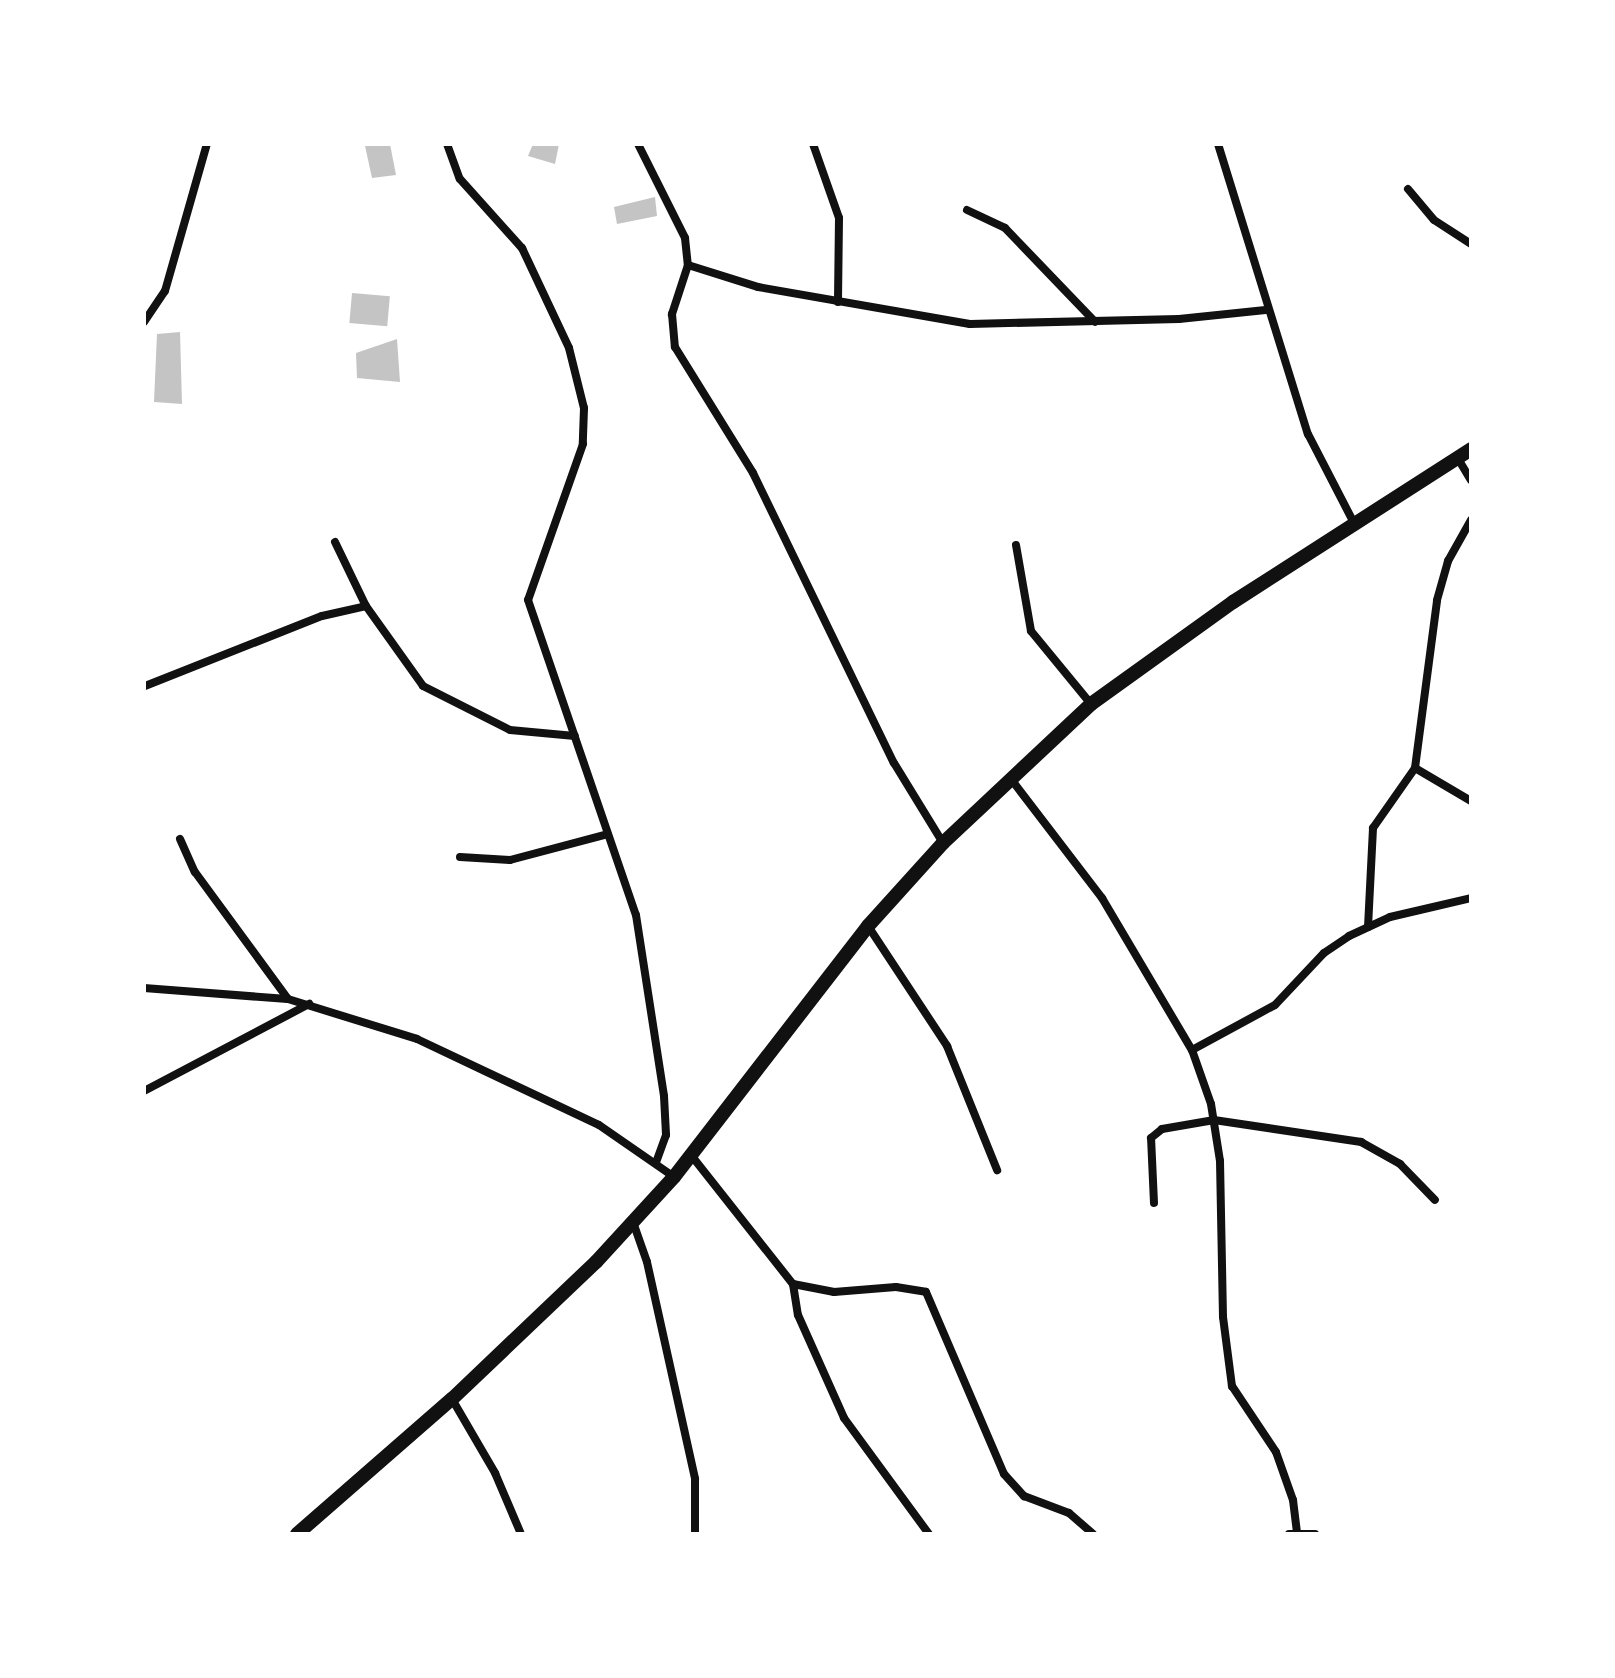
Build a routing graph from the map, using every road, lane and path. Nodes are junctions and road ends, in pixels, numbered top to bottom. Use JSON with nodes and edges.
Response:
{"nodes":[{"id":1,"x":207,"y":144,"type":"edge"},
{"id":2,"x":447,"y":144,"type":"edge"},
{"id":3,"x":638,"y":144,"type":"edge"},
{"id":4,"x":813,"y":144,"type":"edge"},
{"id":5,"x":1218,"y":144,"type":"edge"},
{"id":6,"x":1408,"y":189,"type":"dead end"},
{"id":7,"x":967,"y":210,"type":"dead end"},
{"id":8,"x":1471,"y":244,"type":"edge"},
{"id":9,"x":688,"y":265,"type":"junction"},
{"id":10,"x":838,"y":302,"type":"junction"},
{"id":11,"x":1266,"y":310,"type":"junction"},
{"id":12,"x":144,"y":320,"type":"edge"},
{"id":13,"x":1095,"y":322,"type":"junction"},
{"id":14,"x":1471,"y":449,"type":"edge"},
{"id":15,"x":1457,"y":457,"type":"junction"},
{"id":16,"x":1471,"y":480,"type":"edge"},
{"id":17,"x":1471,"y":521,"type":"edge"},
{"id":18,"x":1354,"y":523,"type":"junction"},
{"id":19,"x":335,"y":542,"type":"dead end"},
{"id":20,"x":1016,"y":545,"type":"dead end"},
{"id":21,"x":366,"y":606,"type":"junction"},
{"id":22,"x":145,"y":686,"type":"edge"},
{"id":23,"x":1091,"y":704,"type":"junction"},
{"id":24,"x":575,"y":736,"type":"junction"},
{"id":25,"x":1415,"y":768,"type":"junction"},
{"id":26,"x":1011,"y":779,"type":"junction"},
{"id":27,"x":1471,"y":801,"type":"edge"},
{"id":28,"x":608,"y":834,"type":"junction"},
{"id":29,"x":180,"y":839,"type":"dead end"},
{"id":30,"x":943,"y":843,"type":"junction"},
{"id":31,"x":460,"y":857,"type":"dead end"},
{"id":32,"x":1471,"y":898,"type":"edge"},
{"id":33,"x":868,"y":926,"type":"junction"},
{"id":34,"x":1368,"y":927,"type":"junction"},
{"id":35,"x":144,"y":988,"type":"edge"},
{"id":36,"x":288,"y":999,"type":"junction"},
{"id":37,"x":309,"y":1004,"type":"junction"},
{"id":38,"x":1192,"y":1050,"type":"junction"},
{"id":39,"x":144,"y":1091,"type":"edge"},
{"id":40,"x":1214,"y":1120,"type":"junction"},
{"id":41,"x":691,"y":1155,"type":"junction"},
{"id":42,"x":656,"y":1162,"type":"junction"},
{"id":43,"x":997,"y":1170,"type":"dead end"},
{"id":44,"x":674,"y":1177,"type":"junction"},
{"id":45,"x":1435,"y":1200,"type":"dead end"},
{"id":46,"x":1154,"y":1203,"type":"dead end"},
{"id":47,"x":633,"y":1222,"type":"junction"},
{"id":48,"x":793,"y":1284,"type":"junction"},
{"id":49,"x":452,"y":1399,"type":"junction"},
{"id":50,"x":297,"y":1534,"type":"edge"},
{"id":51,"x":521,"y":1534,"type":"edge"},
{"id":52,"x":695,"y":1534,"type":"edge"},
{"id":53,"x":929,"y":1534,"type":"edge"},
{"id":54,"x":1093,"y":1534,"type":"edge"},
{"id":55,"x":1289,"y":1534,"type":"edge"},
{"id":56,"x":1297,"y":1534,"type":"edge"},
{"id":57,"x":1315,"y":1534,"type":"edge"}],
"edges":[{"from":1,"to":12,"type":"street"},
{"from":2,"to":24,"type":"street"},
{"from":3,"to":9,"type":"street"},
{"from":4,"to":10,"type":"street"},
{"from":5,"to":11,"type":"street"},
{"from":6,"to":8,"type":"street"},
{"from":7,"to":13,"type":"street"},
{"from":9,"to":10,"type":"street"},
{"from":9,"to":30,"type":"street"},
{"from":10,"to":13,"type":"street"},
{"from":11,"to":13,"type":"street"},
{"from":11,"to":18,"type":"street"},
{"from":14,"to":15,"type":"main road"},
{"from":15,"to":16,"type":"street"},
{"from":15,"to":18,"type":"main road"},
{"from":17,"to":25,"type":"street"},
{"from":18,"to":23,"type":"main road"},
{"from":19,"to":21,"type":"street"},
{"from":20,"to":23,"type":"street"},
{"from":21,"to":22,"type":"street"},
{"from":21,"to":24,"type":"street"},
{"from":23,"to":26,"type":"main road"},
{"from":24,"to":28,"type":"street"},
{"from":25,"to":27,"type":"street"},
{"from":25,"to":34,"type":"street"},
{"from":26,"to":30,"type":"main road"},
{"from":26,"to":38,"type":"street"},
{"from":28,"to":31,"type":"street"},
{"from":28,"to":42,"type":"street"},
{"from":29,"to":36,"type":"street"},
{"from":30,"to":33,"type":"main road"},
{"from":32,"to":34,"type":"street"},
{"from":33,"to":41,"type":"main road"},
{"from":33,"to":43,"type":"street"},
{"from":34,"to":38,"type":"street"},
{"from":35,"to":36,"type":"street"},
{"from":36,"to":37,"type":"street"},
{"from":37,"to":39,"type":"street"},
{"from":37,"to":42,"type":"street"},
{"from":38,"to":40,"type":"street"},
{"from":40,"to":45,"type":"street"},
{"from":40,"to":46,"type":"street"},
{"from":40,"to":56,"type":"street"},
{"from":41,"to":44,"type":"main road"},
{"from":41,"to":48,"type":"street"},
{"from":42,"to":44,"type":"street"},
{"from":44,"to":47,"type":"main road"},
{"from":47,"to":49,"type":"main road"},
{"from":47,"to":52,"type":"street"},
{"from":48,"to":53,"type":"street"},
{"from":48,"to":54,"type":"street"},
{"from":49,"to":50,"type":"main road"},
{"from":49,"to":51,"type":"street"},
{"from":55,"to":56,"type":"street"},
{"from":56,"to":57,"type":"street"}]}
